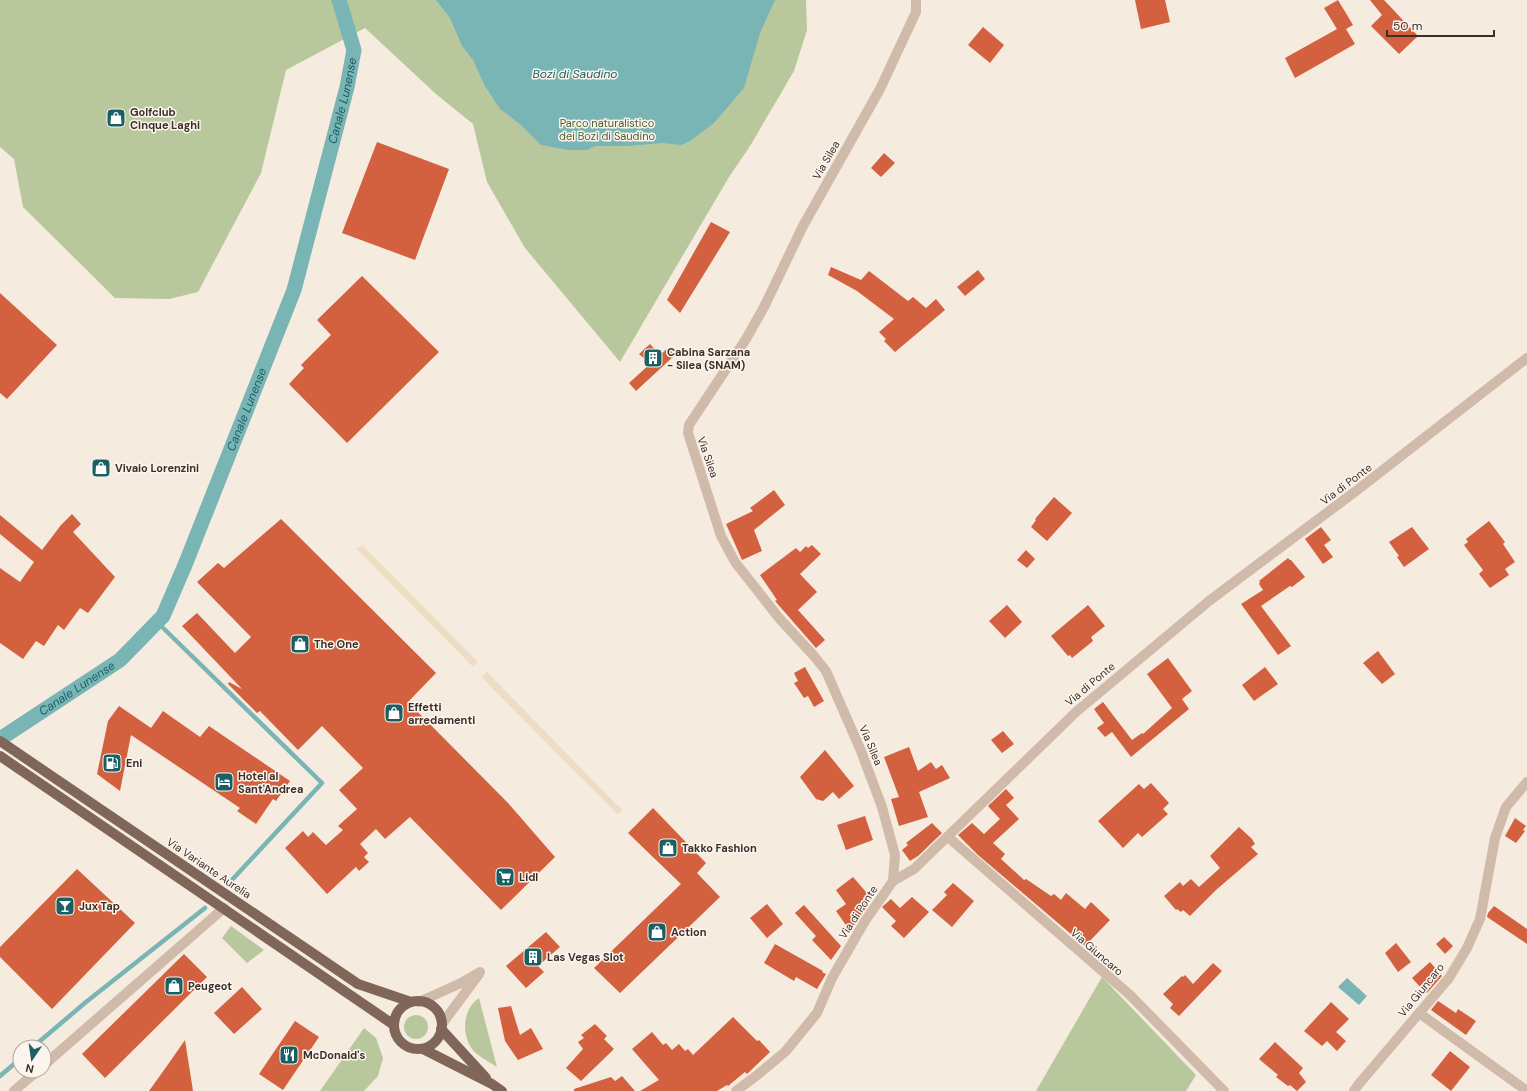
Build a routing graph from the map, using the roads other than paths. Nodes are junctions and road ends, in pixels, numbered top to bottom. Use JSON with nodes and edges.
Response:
{"nodes":[{"id":1,"x":916,"y":0,"type":"edge"},
{"id":2,"x":1527,"y":358,"type":"edge"},
{"id":3,"x":0,"y":741,"type":"edge"},
{"id":4,"x":2,"y":757,"type":"edge"},
{"id":5,"x":1527,"y":782,"type":"edge"},
{"id":6,"x":948,"y":837,"type":"junction"},
{"id":7,"x":893,"y":881,"type":"junction"},
{"id":8,"x":224,"y":908,"type":"junction"},
{"id":9,"x":415,"y":1002,"type":"junction"},
{"id":10,"x":1419,"y":1012,"type":"junction"},
{"id":11,"x":394,"y":1025,"type":"junction"},
{"id":12,"x":442,"y":1027,"type":"junction"},
{"id":13,"x":423,"y":1049,"type":"junction"},
{"id":14,"x":52,"y":1058,"type":"edge"},
{"id":15,"x":28,"y":1079,"type":"edge"},
{"id":16,"x":492,"y":1084,"type":"junction"},
{"id":17,"x":14,"y":1091,"type":"edge"},
{"id":18,"x":502,"y":1091,"type":"edge"},
{"id":19,"x":736,"y":1091,"type":"edge"},
{"id":20,"x":1224,"y":1091,"type":"edge"},
{"id":21,"x":1354,"y":1091,"type":"edge"},
{"id":22,"x":1527,"y":1091,"type":"edge"}],
"edges":[{"from":1,"to":7,"type":"street","name":"Via Silea"},
{"from":2,"to":6,"type":"street","name":"Via di Ponte"},
{"from":3,"to":9,"type":"main road","name":"Via Variante Aurelia"},
{"from":4,"to":8,"type":"main road"},
{"from":5,"to":10,"type":"street","name":"Via Giuncaro"},
{"from":6,"to":7,"type":"street","name":"Via di Ponte"},
{"from":6,"to":20,"type":"street","name":"Via Giuncaro"},
{"from":7,"to":19,"type":"street","name":"Via di Ponte"},
{"from":8,"to":11,"type":"main road"},
{"from":8,"to":14,"type":"street"},
{"from":9,"to":11,"type":"main road"},
{"from":9,"to":12,"type":"main road","name":"Via Variante Aurelia"},
{"from":9,"to":12,"type":"street"},
{"from":10,"to":21,"type":"street","name":"Via Giuncaro"},
{"from":10,"to":22,"type":"street"},
{"from":11,"to":13,"type":"main road","name":"Via Variante Aurelia"},
{"from":12,"to":13,"type":"main road"},
{"from":12,"to":16,"type":"main road","name":"Via Variante Aurelia"},
{"from":13,"to":16,"type":"main road","name":"Via Variante Aurelia"},
{"from":15,"to":17,"type":"street"},
{"from":16,"to":18,"type":"main road","name":"Via Variante Aurelia"}]}
